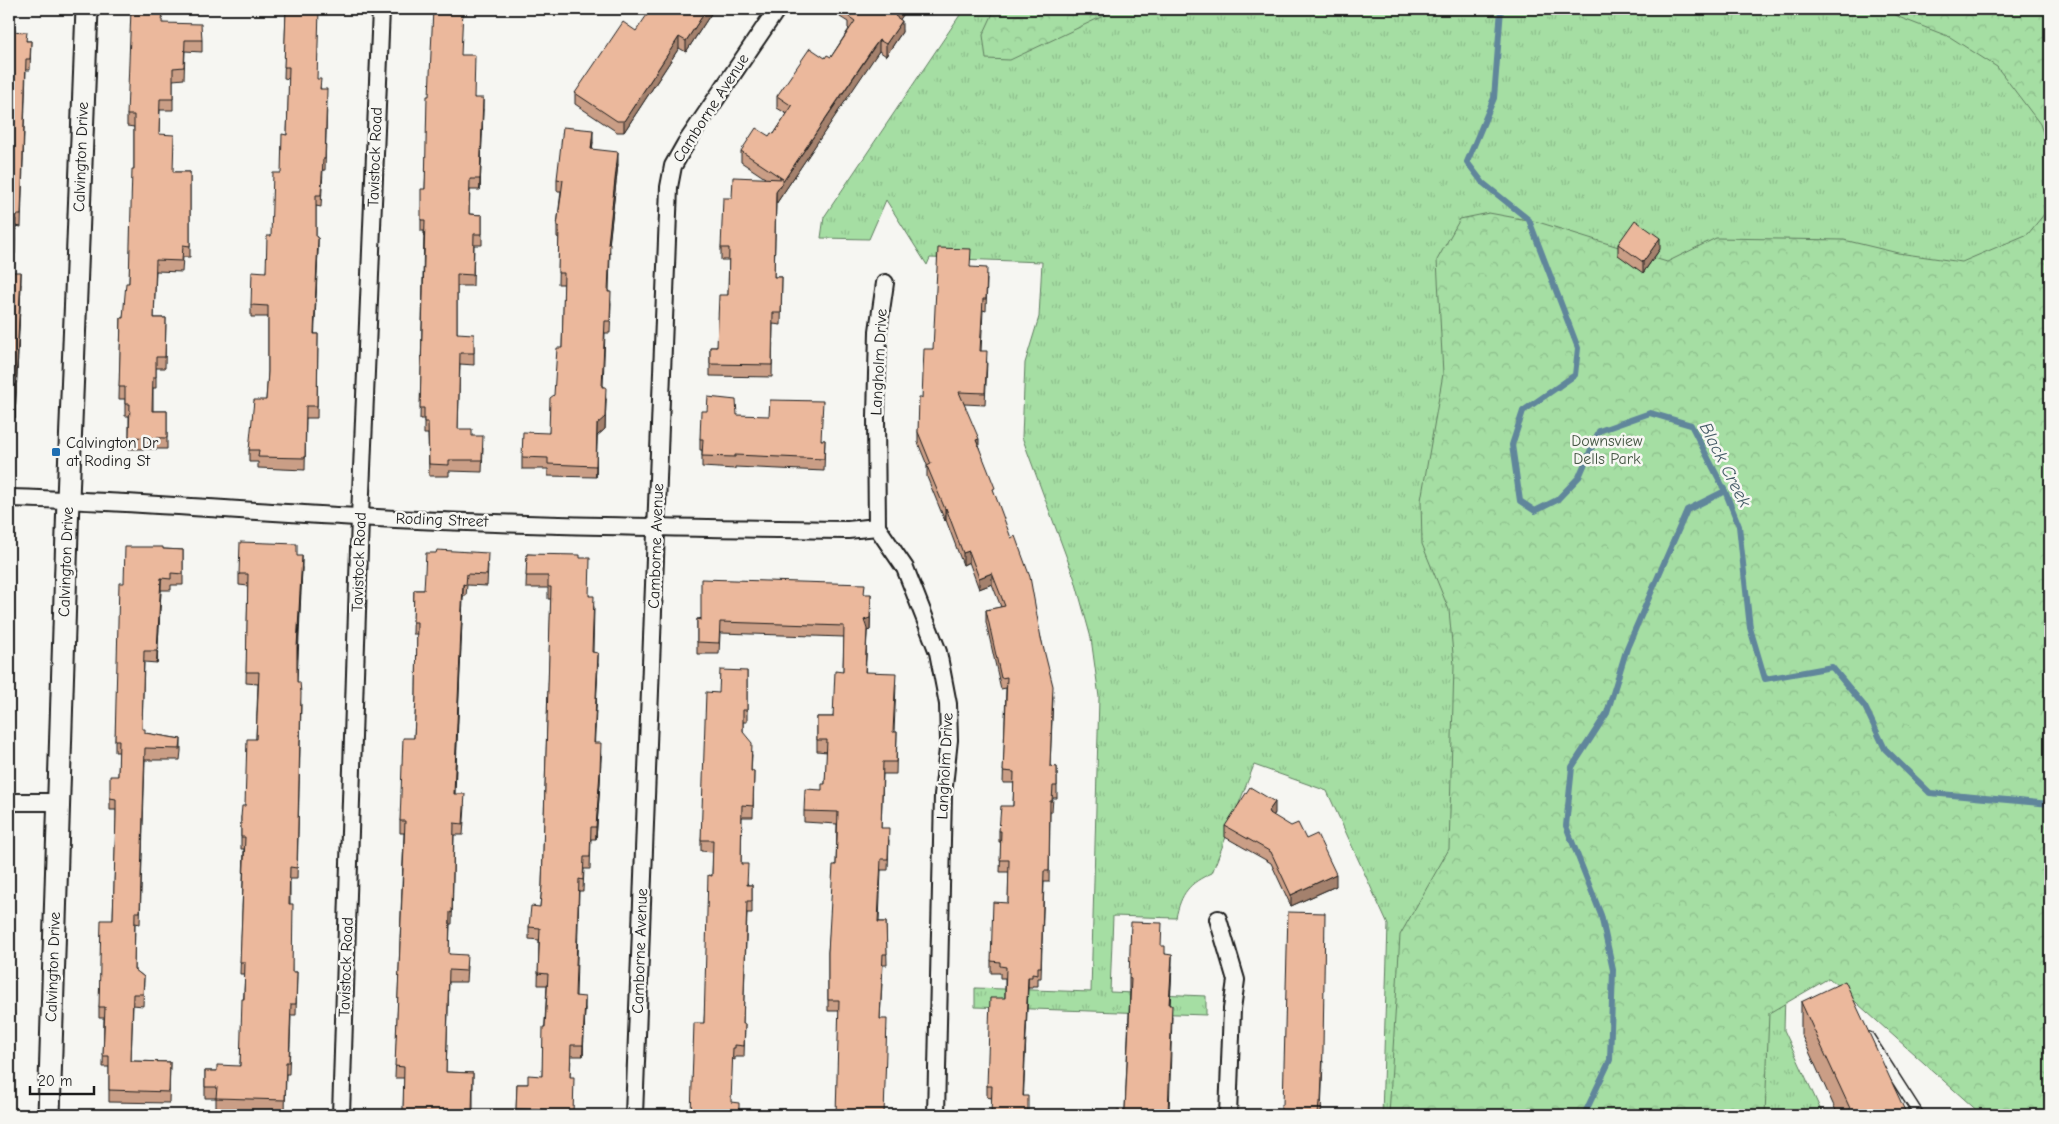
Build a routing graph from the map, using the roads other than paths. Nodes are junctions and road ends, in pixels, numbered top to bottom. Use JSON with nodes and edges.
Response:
{"nodes":[{"id":1,"x":87,"y":9,"type":"edge"},
{"id":2,"x":381,"y":9,"type":"edge"},
{"id":3,"x":777,"y":9,"type":"edge"},
{"id":4,"x":885,"y":282,"type":"dead end"},
{"id":5,"x":9,"y":498,"type":"edge"},
{"id":6,"x":68,"y":499,"type":"junction"},
{"id":7,"x":360,"y":517,"type":"junction"},
{"id":8,"x":876,"y":527,"type":"junction"},
{"id":9,"x":655,"y":528,"type":"junction"},
{"id":10,"x":9,"y":802,"type":"edge"},
{"id":11,"x":58,"y":802,"type":"junction"},
{"id":12,"x":1218,"y":919,"type":"dead end"},
{"id":13,"x":1866,"y":1032,"type":"edge"},
{"id":14,"x":49,"y":1115,"type":"edge"},
{"id":15,"x":341,"y":1115,"type":"edge"},
{"id":16,"x":634,"y":1115,"type":"edge"},
{"id":17,"x":936,"y":1115,"type":"edge"},
{"id":18,"x":1228,"y":1115,"type":"edge"},
{"id":19,"x":1919,"y":1115,"type":"edge"}],
"edges":[{"from":1,"to":6,"type":"street","name":"Calvington Drive"},
{"from":2,"to":7,"type":"street","name":"Tavistock Road"},
{"from":3,"to":9,"type":"street","name":"Camborne Avenue"},
{"from":4,"to":8,"type":"street","name":"Langholm Drive"},
{"from":5,"to":6,"type":"street","name":"Roding Street"},
{"from":6,"to":7,"type":"street","name":"Roding Street"},
{"from":6,"to":11,"type":"street","name":"Calvington Drive"},
{"from":7,"to":9,"type":"street","name":"Roding Street"},
{"from":7,"to":15,"type":"street","name":"Tavistock Road"},
{"from":8,"to":9,"type":"street","name":"Roding Street"},
{"from":8,"to":17,"type":"street","name":"Langholm Drive"},
{"from":9,"to":16,"type":"street","name":"Camborne Avenue"},
{"from":10,"to":11,"type":"street"},
{"from":11,"to":14,"type":"street","name":"Calvington Drive"},
{"from":12,"to":18,"type":"street"},
{"from":13,"to":19,"type":"lane"}]}
